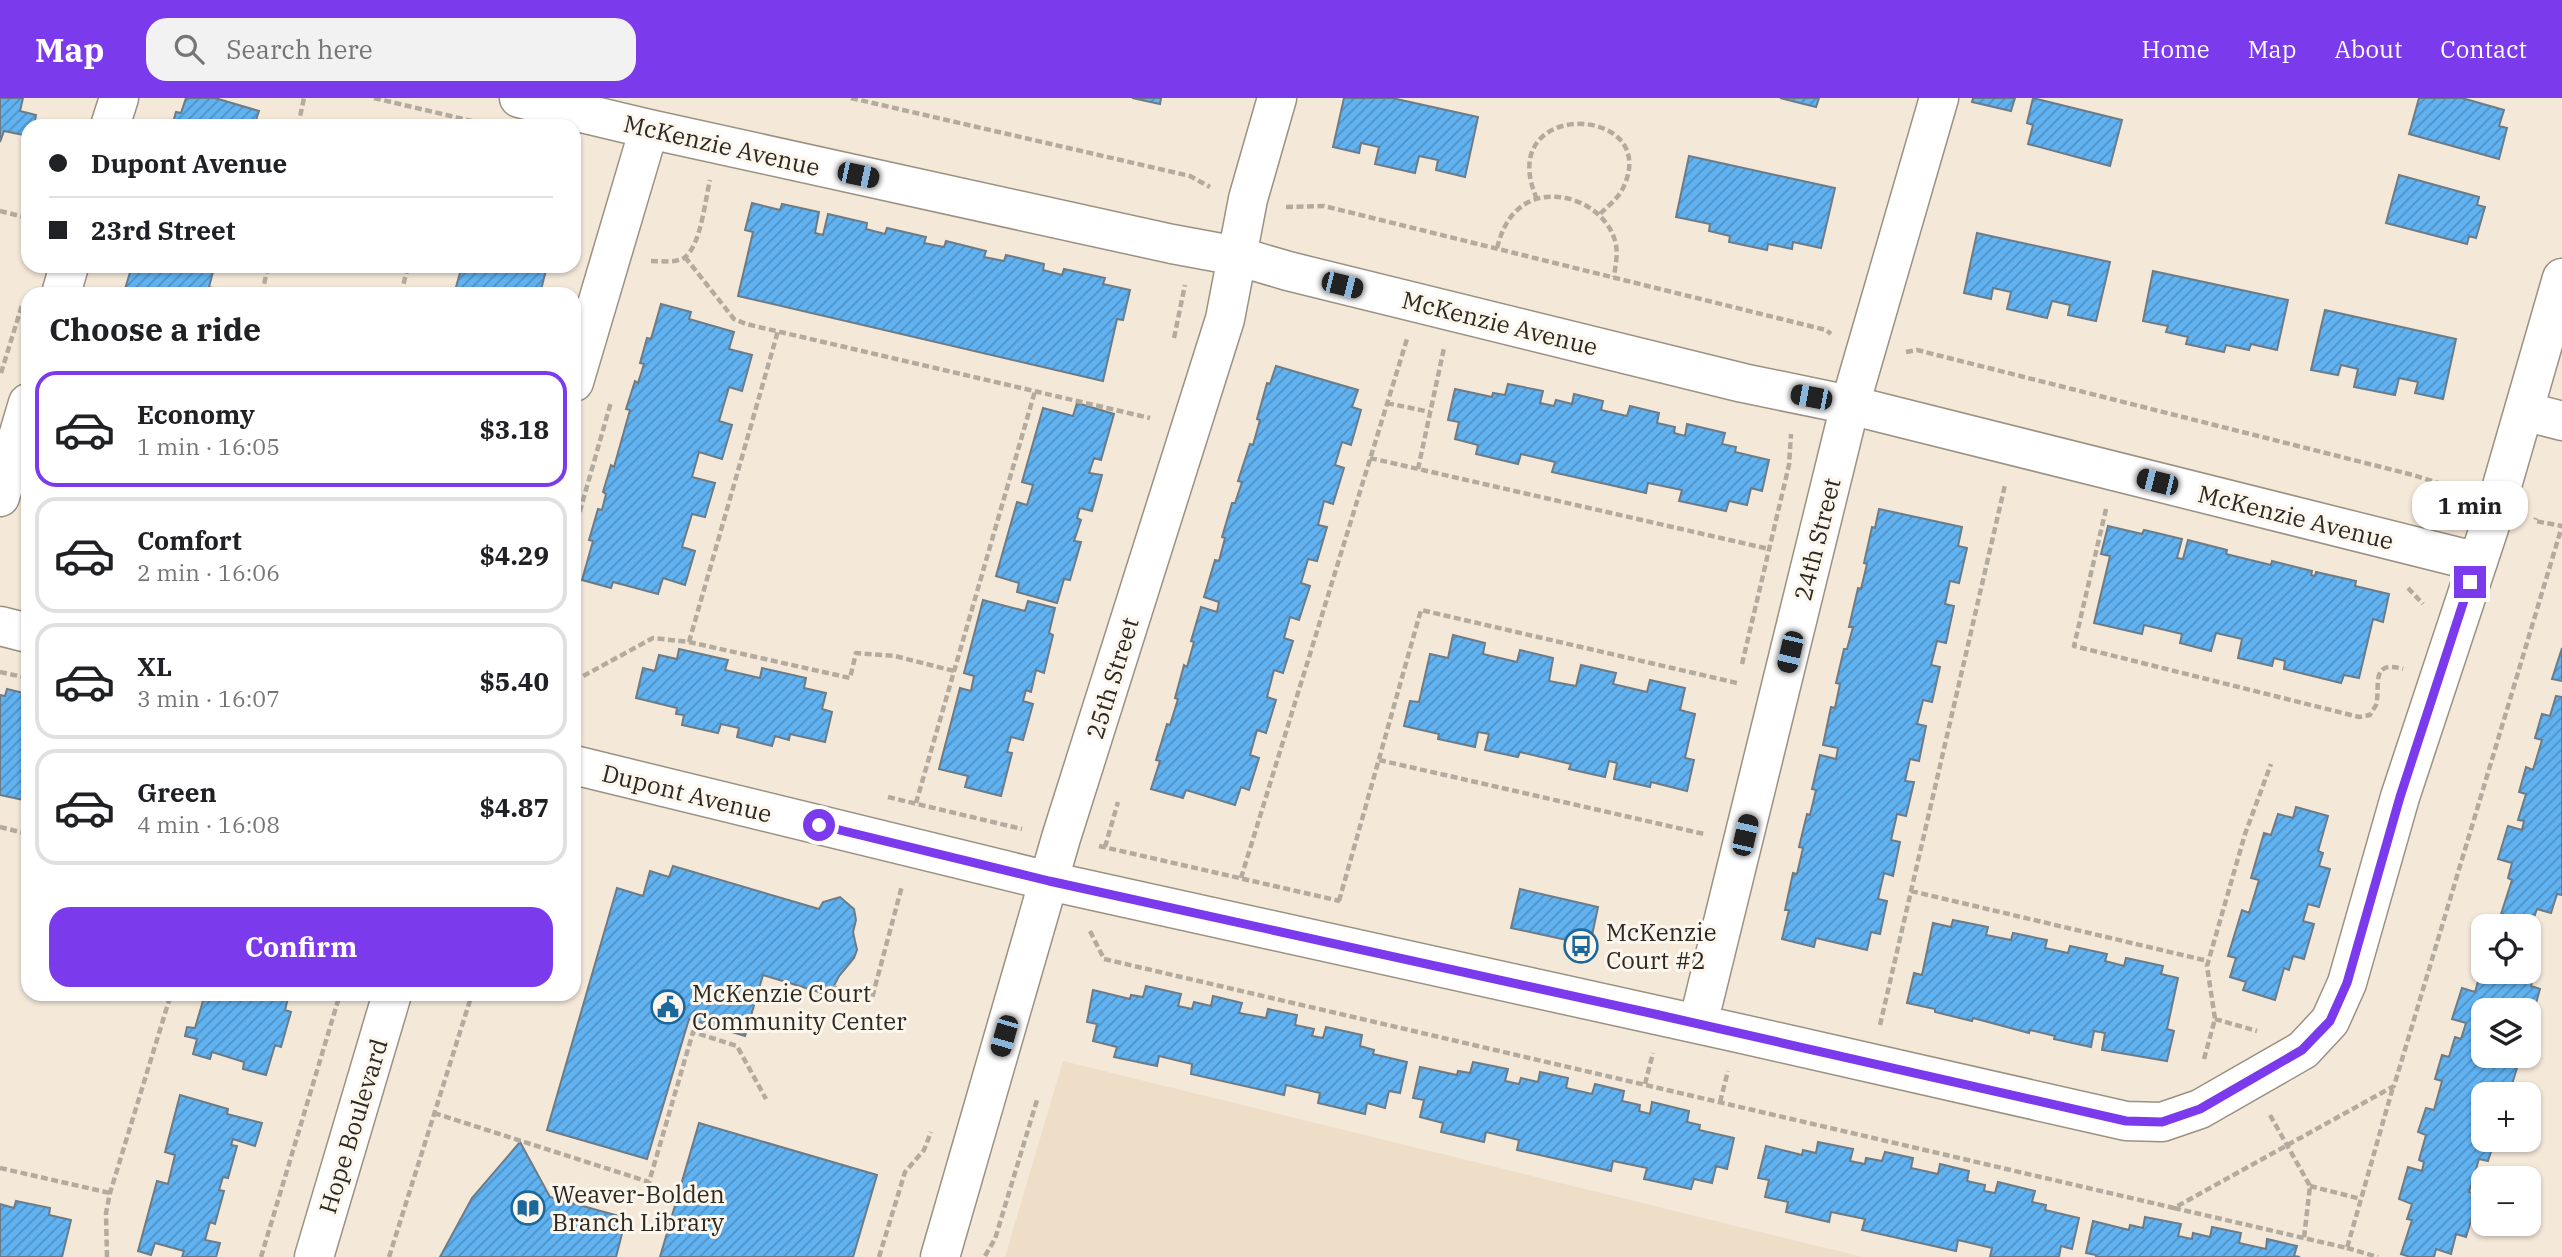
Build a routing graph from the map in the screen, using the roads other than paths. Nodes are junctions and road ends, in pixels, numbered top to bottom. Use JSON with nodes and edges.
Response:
{"nodes":[{"id":1,"x":119,"y":98,"type":"edge"},
{"id":2,"x":519,"y":98,"type":"edge"},
{"id":3,"x":1277,"y":98,"type":"edge"},
{"id":4,"x":1939,"y":98,"type":"edge"},
{"id":5,"x":112,"y":119,"type":"edge"},
{"id":6,"x":649,"y":129,"type":"junction"},
{"id":7,"x":1219,"y":253,"type":"junction"},
{"id":8,"x":2562,"y":278,"type":"edge"},
{"id":9,"x":581,"y":358,"type":"edge"},
{"id":10,"x":1850,"y":405,"type":"junction"},
{"id":11,"x":2524,"y":411,"type":"junction"},
{"id":12,"x":2562,"y":421,"type":"edge"},
{"id":13,"x":21,"y":426,"type":"edge"},
{"id":14,"x":0,"y":497,"type":"edge"},
{"id":15,"x":2478,"y":562,"type":"junction"},
{"id":16,"x":0,"y":626,"type":"edge"},
{"id":17,"x":21,"y":631,"type":"edge"},
{"id":18,"x":581,"y":767,"type":"edge"},
{"id":19,"x":1045,"y":897,"type":"junction"},
{"id":20,"x":390,"y":1001,"type":"edge"},
{"id":21,"x":1698,"y":1024,"type":"junction"},
{"id":22,"x":314,"y":1257,"type":"edge"},
{"id":23,"x":940,"y":1257,"type":"edge"}],
"edges":[{"from":1,"to":5,"type":"street"},
{"from":2,"to":6,"type":"street","name":"McKenzie Avenue"},
{"from":3,"to":7,"type":"street","name":"25th Street"},
{"from":4,"to":10,"type":"street","name":"24th Street"},
{"from":6,"to":7,"type":"street","name":"McKenzie Avenue"},
{"from":6,"to":9,"type":"street"},
{"from":7,"to":10,"type":"street","name":"McKenzie Avenue"},
{"from":7,"to":19,"type":"street","name":"25th Street"},
{"from":8,"to":11,"type":"street","name":"Dupont Avenue"},
{"from":10,"to":15,"type":"street","name":"McKenzie Avenue"},
{"from":10,"to":21,"type":"street","name":"24th Street"},
{"from":11,"to":12,"type":"street"},
{"from":11,"to":15,"type":"street","name":"Dupont Avenue"},
{"from":13,"to":14,"type":"street"},
{"from":15,"to":21,"type":"street","name":"Dupont Avenue"},
{"from":16,"to":17,"type":"street"},
{"from":18,"to":19,"type":"street","name":"Dupont Avenue"},
{"from":19,"to":21,"type":"street","name":"Dupont Avenue"},
{"from":19,"to":23,"type":"street","name":"25th Street"},
{"from":20,"to":22,"type":"street","name":"Hope Boulevard"}]}
